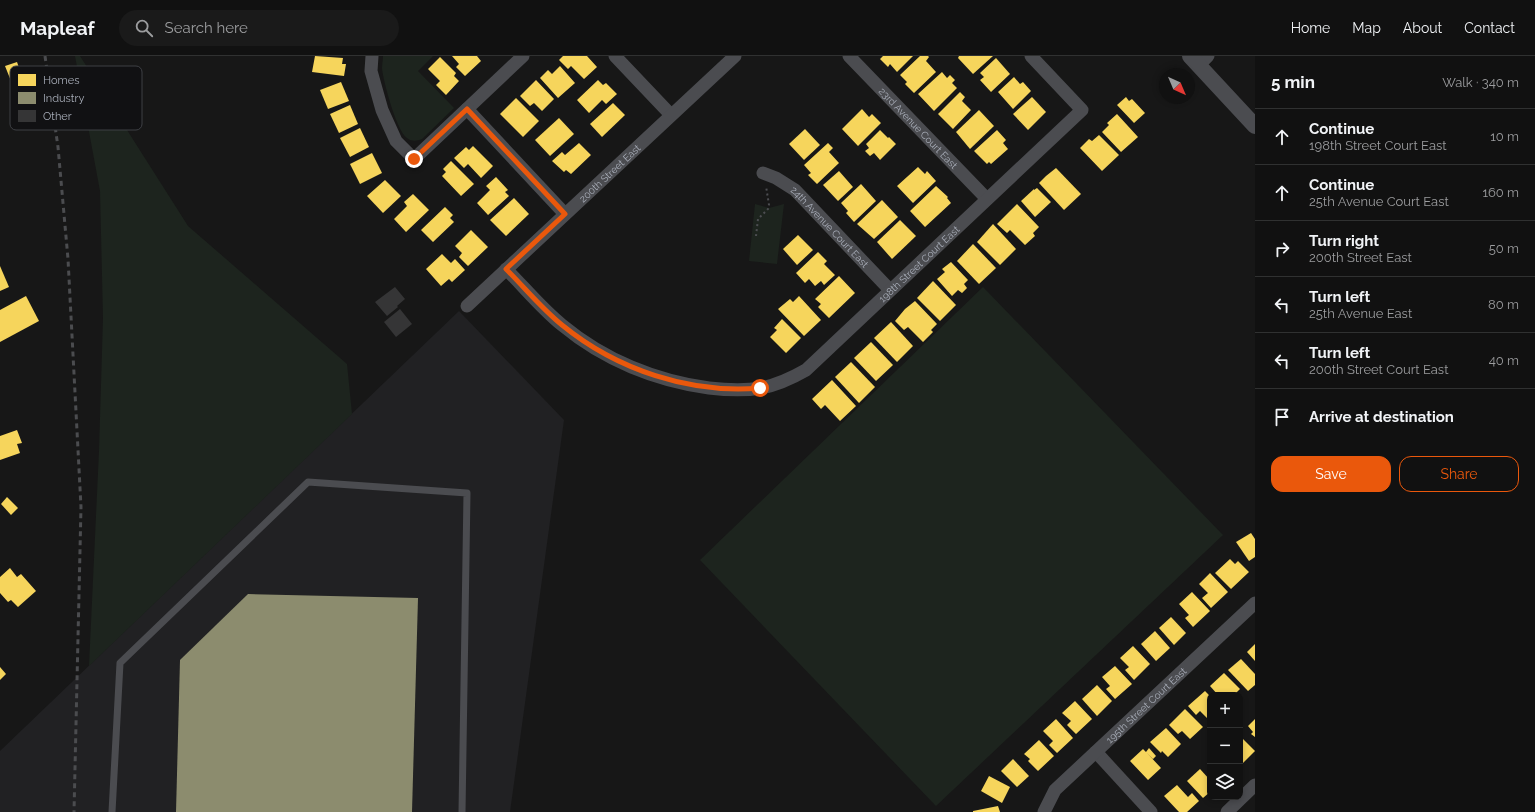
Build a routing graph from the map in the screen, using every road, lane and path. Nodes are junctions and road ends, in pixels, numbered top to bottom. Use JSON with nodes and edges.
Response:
{"nodes":[{"id":1,"x":372,"y":56,"type":"edge"},
{"id":2,"x":523,"y":56,"type":"edge"},
{"id":3,"x":615,"y":56,"type":"edge"},
{"id":4,"x":735,"y":56,"type":"edge"},
{"id":5,"x":851,"y":56,"type":"edge"},
{"id":6,"x":1031,"y":56,"type":"edge"},
{"id":7,"x":1199,"y":59,"type":"edge"},
{"id":8,"x":467,"y":109,"type":"junction"},
{"id":9,"x":671,"y":115,"type":"junction"},
{"id":10,"x":1255,"y":126,"type":"edge"},
{"id":11,"x":763,"y":173,"type":"joint"},
{"id":12,"x":987,"y":199,"type":"junction"},
{"id":13,"x":565,"y":214,"type":"junction"},
{"id":14,"x":756,"y":236,"type":"dead end"},
{"id":15,"x":506,"y":269,"type":"junction"},
{"id":16,"x":890,"y":290,"type":"junction"},
{"id":17,"x":467,"y":306,"type":"dead end"},
{"id":18,"x":1255,"y":603,"type":"edge"},
{"id":19,"x":1096,"y":752,"type":"junction"},
{"id":20,"x":1255,"y":786,"type":"edge"},
{"id":21,"x":112,"y":812,"type":"edge"},
{"id":22,"x":462,"y":812,"type":"edge"},
{"id":23,"x":1044,"y":812,"type":"edge"},
{"id":24,"x":1151,"y":812,"type":"edge"},
{"id":25,"x":1227,"y":812,"type":"edge"}],
"edges":[{"from":1,"to":8,"type":"street"},
{"from":2,"to":8,"type":"street"},
{"from":3,"to":9,"type":"street"},
{"from":4,"to":9,"type":"street","name":"200th Street East"},
{"from":5,"to":12,"type":"street","name":"23rd Avenue Court East"},
{"from":6,"to":12,"type":"street","name":"198th Street Court East"},
{"from":7,"to":10,"type":"street"},
{"from":8,"to":13,"type":"street"},
{"from":9,"to":13,"type":"street","name":"200th Street East"},
{"from":11,"to":14,"type":"path"},
{"from":11,"to":16,"type":"street","name":"24th Avenue Court East"},
{"from":12,"to":16,"type":"street","name":"198th Street Court East"},
{"from":13,"to":15,"type":"street","name":"200th Street East"},
{"from":15,"to":16,"type":"street","name":"198th Street Court East"},
{"from":15,"to":17,"type":"street","name":"200th Street East"},
{"from":18,"to":19,"type":"street","name":"195th Street Court East"},
{"from":19,"to":23,"type":"street","name":"195th Street Court East"},
{"from":19,"to":24,"type":"street"},
{"from":20,"to":25,"type":"street"},
{"from":21,"to":22,"type":"lane"}]}
